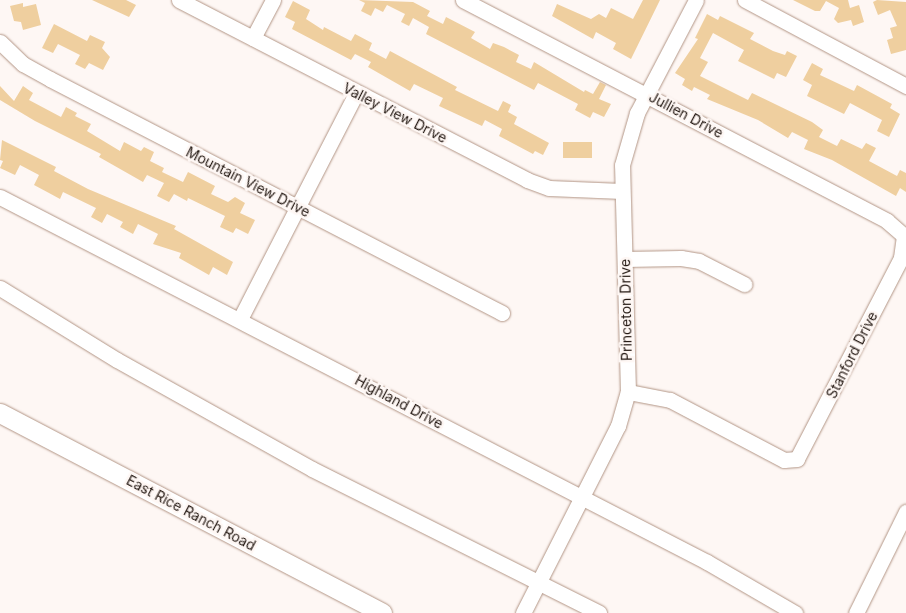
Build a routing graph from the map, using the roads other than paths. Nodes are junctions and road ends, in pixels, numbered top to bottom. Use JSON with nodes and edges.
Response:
{"nodes":[{"id":1,"x":179,"y":0,"type":"edge"},
{"id":2,"x":273,"y":0,"type":"edge"},
{"id":3,"x":463,"y":0,"type":"edge"},
{"id":4,"x":696,"y":0,"type":"edge"},
{"id":5,"x":745,"y":0,"type":"edge"},
{"id":6,"x":253,"y":38,"type":"junction"},
{"id":7,"x":0,"y":42,"type":"edge"},
{"id":8,"x":906,"y":86,"type":"edge"},
{"id":9,"x":356,"y":93,"type":"junction"},
{"id":10,"x":647,"y":94,"type":"junction"},
{"id":11,"x":622,"y":191,"type":"junction"},
{"id":12,"x":0,"y":197,"type":"edge"},
{"id":13,"x":298,"y":208,"type":"junction"},
{"id":14,"x":904,"y":236,"type":"joint"},
{"id":15,"x":625,"y":259,"type":"junction"},
{"id":16,"x":744,"y":284,"type":"dead end"},
{"id":17,"x":0,"y":288,"type":"edge"},
{"id":18,"x":502,"y":313,"type":"dead end"},
{"id":19,"x":240,"y":319,"type":"junction"},
{"id":20,"x":628,"y":392,"type":"junction"},
{"id":21,"x":0,"y":413,"type":"edge"},
{"id":22,"x":0,"y":422,"type":"edge"},
{"id":23,"x":583,"y":497,"type":"junction"},
{"id":24,"x":906,"y":512,"type":"edge"},
{"id":25,"x":540,"y":581,"type":"junction"},
{"id":26,"x":360,"y":613,"type":"edge"},
{"id":27,"x":382,"y":613,"type":"edge"},
{"id":28,"x":523,"y":613,"type":"edge"},
{"id":29,"x":599,"y":613,"type":"edge"},
{"id":30,"x":794,"y":613,"type":"edge"},
{"id":31,"x":856,"y":613,"type":"edge"}],
"edges":[{"from":1,"to":6,"type":"street","name":"Valley View Drive"},
{"from":2,"to":6,"type":"street"},
{"from":3,"to":10,"type":"street","name":"Jullien Drive"},
{"from":4,"to":10,"type":"street","name":"Princeton Drive"},
{"from":5,"to":8,"type":"street"},
{"from":6,"to":9,"type":"street","name":"Valley View Drive"},
{"from":7,"to":13,"type":"street","name":"Mountain View Drive"},
{"from":9,"to":11,"type":"street","name":"Valley View Drive"},
{"from":9,"to":13,"type":"street"},
{"from":10,"to":11,"type":"street","name":"Princeton Drive"},
{"from":10,"to":14,"type":"street","name":"Jullien Drive"},
{"from":11,"to":15,"type":"street","name":"Princeton Drive"},
{"from":12,"to":19,"type":"street","name":"Highland Drive"},
{"from":13,"to":18,"type":"street","name":"Mountain View Drive"},
{"from":13,"to":19,"type":"street"},
{"from":14,"to":20,"type":"street","name":"Stanford Drive"},
{"from":15,"to":16,"type":"street"},
{"from":15,"to":20,"type":"street","name":"Princeton Drive"},
{"from":17,"to":25,"type":"street"},
{"from":19,"to":23,"type":"street","name":"Highland Drive"},
{"from":20,"to":23,"type":"street","name":"Princeton Drive"},
{"from":21,"to":27,"type":"main road","name":"East Rice Ranch Road"},
{"from":22,"to":26,"type":"main road","name":"East Rice Ranch Road"},
{"from":23,"to":25,"type":"street","name":"Princeton Drive"},
{"from":23,"to":30,"type":"street","name":"Highland Drive"},
{"from":24,"to":31,"type":"street"},
{"from":25,"to":28,"type":"street","name":"Princeton Drive"},
{"from":25,"to":29,"type":"street"}]}
